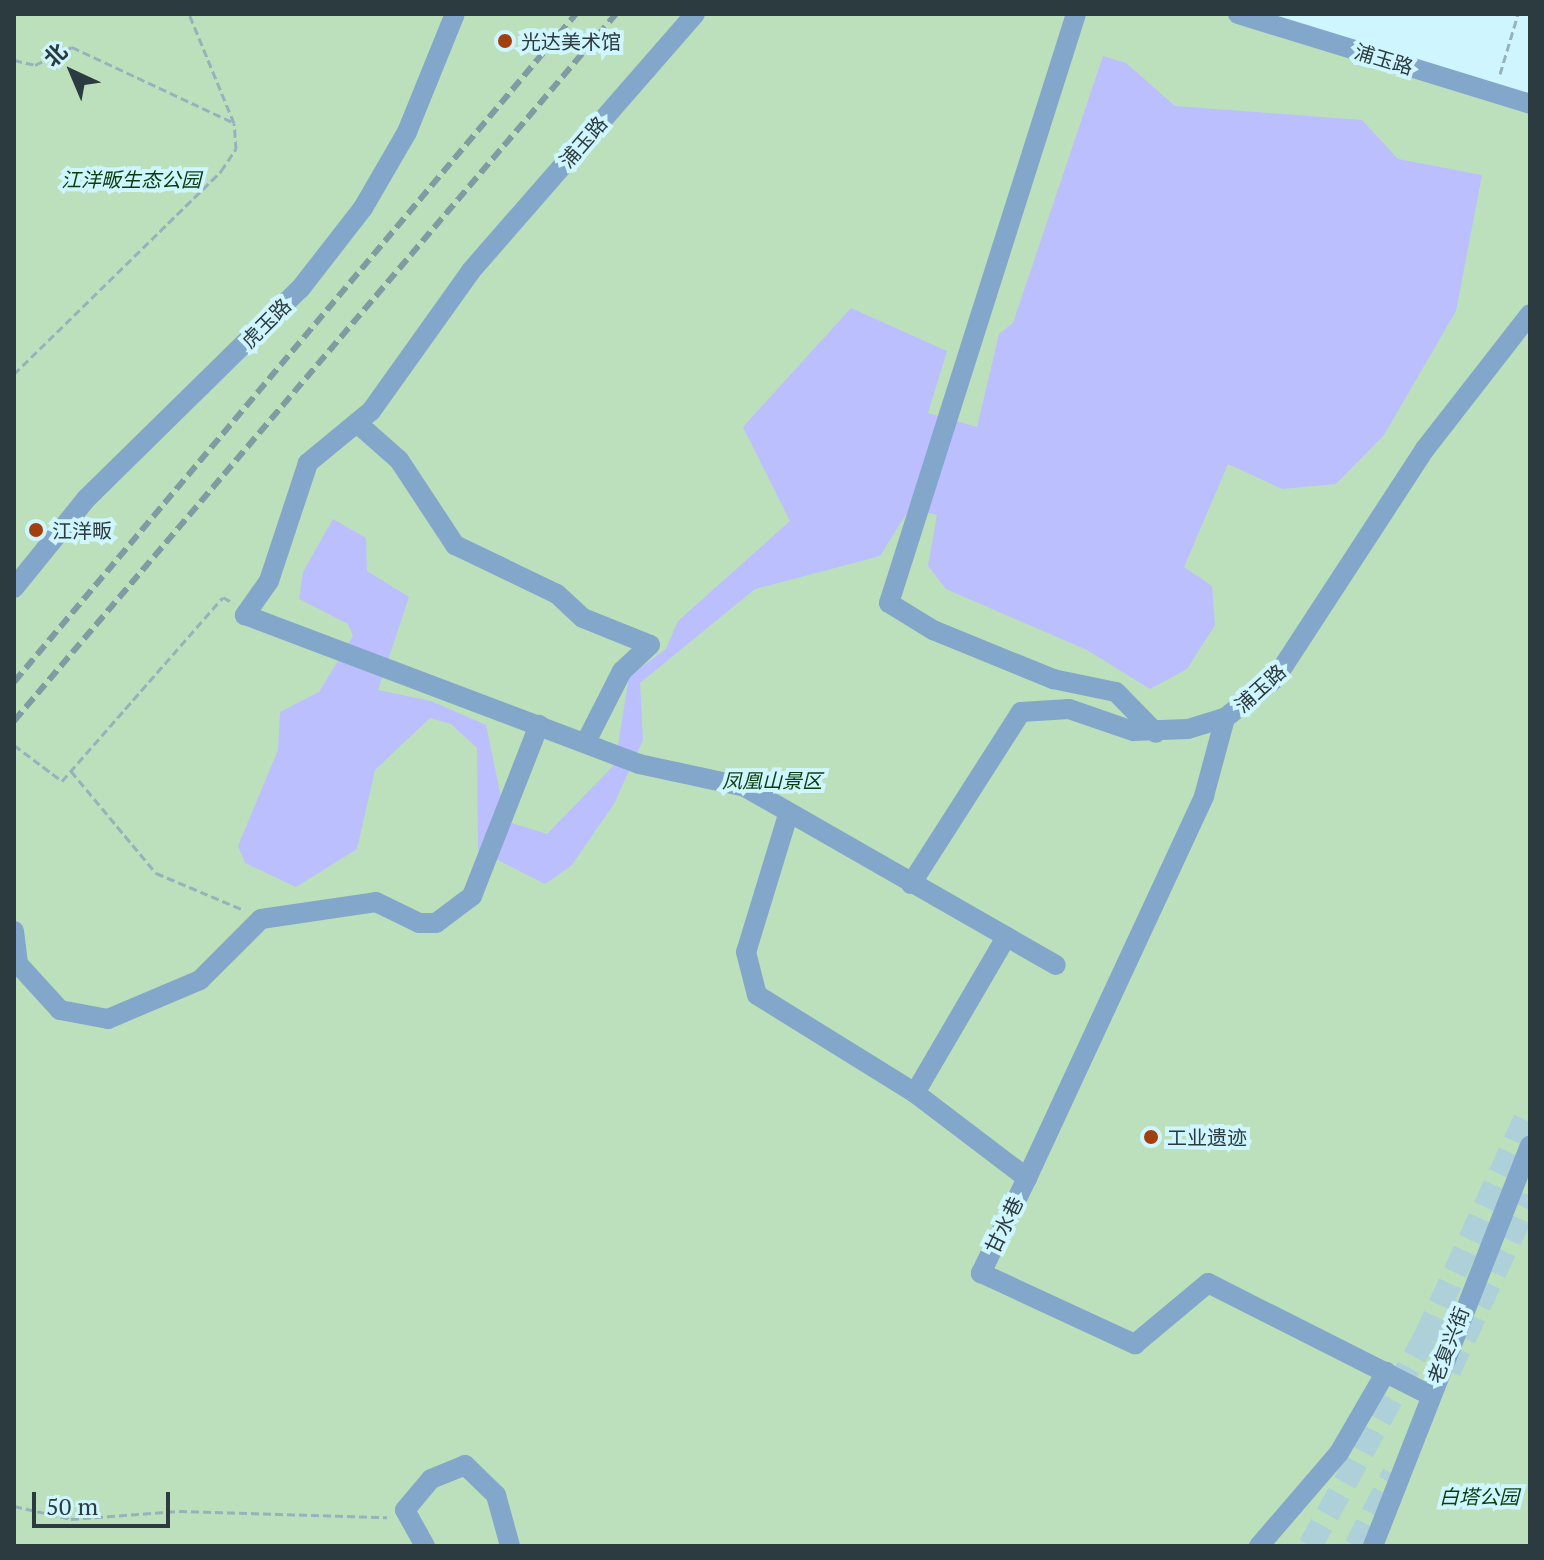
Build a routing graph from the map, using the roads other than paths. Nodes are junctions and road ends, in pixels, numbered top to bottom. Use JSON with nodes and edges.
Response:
{"nodes":[{"id":1,"x":455,"y":14,"type":"edge"},
{"id":2,"x":695,"y":14,"type":"edge"},
{"id":3,"x":1076,"y":14,"type":"edge"},
{"id":4,"x":1238,"y":14,"type":"edge"},
{"id":5,"x":1530,"y":104,"type":"edge"},
{"id":6,"x":1530,"y":314,"type":"edge"},
{"id":7,"x":357,"y":423,"type":"junction"},
{"id":8,"x":14,"y":588,"type":"edge"},
{"id":9,"x":1225,"y":718,"type":"junction"},
{"id":10,"x":539,"y":725,"type":"junction"},
{"id":11,"x":1156,"y":733,"type":"junction"},
{"id":12,"x":586,"y":742,"type":"junction"},
{"id":13,"x":788,"y":815,"type":"junction"},
{"id":14,"x":911,"y":884,"type":"junction"},
{"id":15,"x":14,"y":931,"type":"edge"},
{"id":16,"x":1006,"y":937,"type":"junction"},
{"id":17,"x":1056,"y":965,"type":"dead end"},
{"id":18,"x":915,"y":1093,"type":"junction"},
{"id":19,"x":1530,"y":1146,"type":"edge"},
{"id":20,"x":1027,"y":1178,"type":"junction"},
{"id":21,"x":1386,"y":1372,"type":"junction"},
{"id":22,"x":1430,"y":1395,"type":"junction"},
{"id":23,"x":425,"y":1546,"type":"edge"},
{"id":24,"x":510,"y":1546,"type":"edge"},
{"id":25,"x":1259,"y":1546,"type":"edge"},
{"id":26,"x":1373,"y":1546,"type":"edge"}],
"edges":[{"from":1,"to":8,"type":"street","name":"虎玉路"},
{"from":2,"to":7,"type":"street","name":"浦玉路"},
{"from":3,"to":11,"type":"street"},
{"from":4,"to":5,"type":"street","name":"浦玉路"},
{"from":6,"to":9,"type":"street","name":"浦玉路"},
{"from":7,"to":10,"type":"street","name":"浦玉路"},
{"from":7,"to":12,"type":"street"},
{"from":9,"to":11,"type":"street","name":"浦玉路"},
{"from":9,"to":20,"type":"street"},
{"from":10,"to":12,"type":"street"},
{"from":10,"to":15,"type":"street"},
{"from":11,"to":14,"type":"street","name":"浦玉路"},
{"from":12,"to":13,"type":"street"},
{"from":13,"to":14,"type":"street"},
{"from":13,"to":18,"type":"street","name":"甘水巷"},
{"from":14,"to":16,"type":"street"},
{"from":16,"to":17,"type":"street"},
{"from":16,"to":18,"type":"street"},
{"from":18,"to":20,"type":"street","name":"甘水巷"},
{"from":19,"to":22,"type":"street","name":"老复兴街"},
{"from":20,"to":21,"type":"street","name":"甘水巷"},
{"from":21,"to":22,"type":"street","name":"甘水巷"},
{"from":21,"to":25,"type":"street"},
{"from":22,"to":26,"type":"street","name":"老复兴街"},
{"from":23,"to":24,"type":"street"}]}
